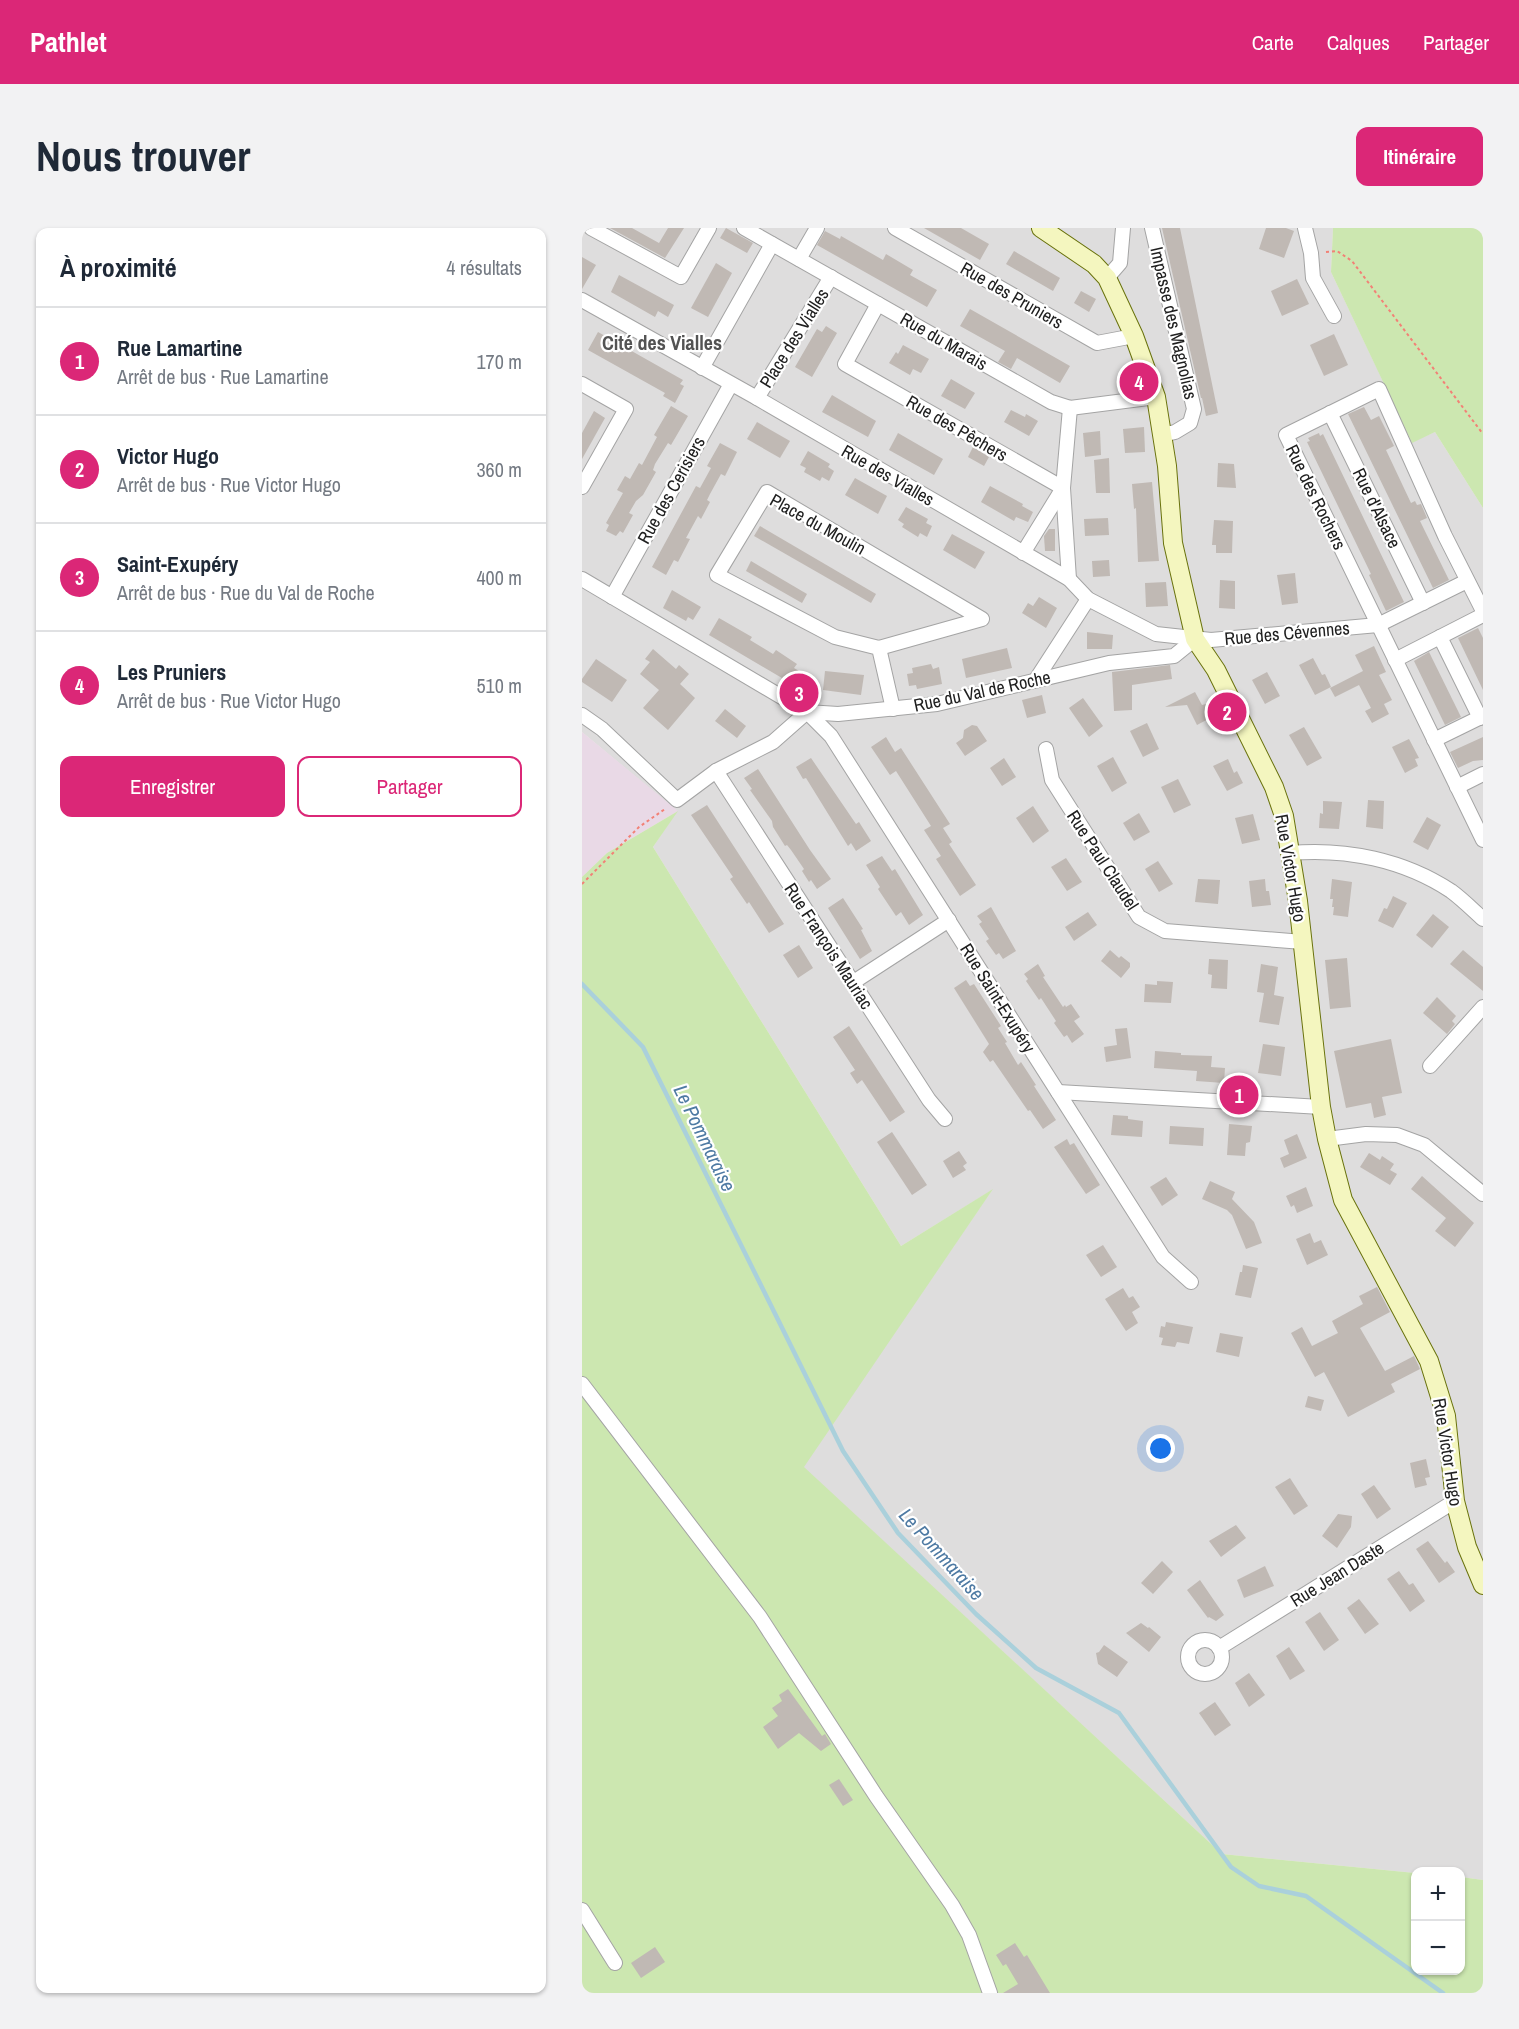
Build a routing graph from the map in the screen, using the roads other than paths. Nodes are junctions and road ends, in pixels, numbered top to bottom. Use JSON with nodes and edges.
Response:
{"nodes":[{"id":1,"x":591,"y":228,"type":"edge"},
{"id":2,"x":709,"y":228,"type":"edge"},
{"id":3,"x":744,"y":228,"type":"edge"},
{"id":4,"x":817,"y":228,"type":"edge"},
{"id":5,"x":895,"y":228,"type":"edge"},
{"id":6,"x":1041,"y":228,"type":"edge"},
{"id":7,"x":1123,"y":228,"type":"edge"},
{"id":8,"x":1152,"y":228,"type":"edge"},
{"id":9,"x":1305,"y":228,"type":"edge"},
{"id":10,"x":772,"y":243,"type":"junction"},
{"id":11,"x":799,"y":259,"type":"junction"},
{"id":12,"x":831,"y":277,"type":"junction"},
{"id":13,"x":1107,"y":278,"type":"junction"},
{"id":14,"x":582,"y":300,"type":"edge"},
{"id":15,"x":878,"y":304,"type":"junction"},
{"id":16,"x":1334,"y":316,"type":"dead end"},
{"id":17,"x":1134,"y":336,"type":"junction"},
{"id":18,"x":702,"y":368,"type":"junction"},
{"id":19,"x":582,"y":384,"type":"edge"},
{"id":20,"x":731,"y":384,"type":"junction"},
{"id":21,"x":1156,"y":396,"type":"junction"},
{"id":22,"x":757,"y":398,"type":"junction"},
{"id":23,"x":1070,"y":408,"type":"junction"},
{"id":24,"x":1330,"y":413,"type":"junction"},
{"id":25,"x":1162,"y":435,"type":"junction"},
{"id":26,"x":582,"y":487,"type":"edge"},
{"id":27,"x":1063,"y":488,"type":"junction"},
{"id":28,"x":1023,"y":553,"type":"junction"},
{"id":29,"x":582,"y":579,"type":"edge"},
{"id":30,"x":1069,"y":579,"type":"junction"},
{"id":31,"x":1467,"y":581,"type":"junction"},
{"id":32,"x":612,"y":597,"type":"junction"},
{"id":33,"x":1088,"y":598,"type":"junction"},
{"id":34,"x":1423,"y":603,"type":"junction"},
{"id":35,"x":1483,"y":613,"type":"edge"},
{"id":36,"x":1378,"y":625,"type":"junction"},
{"id":37,"x":1440,"y":637,"type":"junction"},
{"id":38,"x":1196,"y":639,"type":"junction"},
{"id":39,"x":879,"y":648,"type":"junction"},
{"id":40,"x":1395,"y":660,"type":"junction"},
{"id":41,"x":1035,"y":681,"type":"junction"},
{"id":42,"x":893,"y":709,"type":"junction"},
{"id":43,"x":807,"y":712,"type":"junction"},
{"id":44,"x":582,"y":715,"type":"edge"},
{"id":45,"x":1482,"y":717,"type":"edge"},
{"id":46,"x":1434,"y":740,"type":"junction"},
{"id":47,"x":1046,"y":749,"type":"dead end"},
{"id":48,"x":716,"y":771,"type":"junction"},
{"id":49,"x":1483,"y":774,"type":"edge"},
{"id":50,"x":1457,"y":787,"type":"junction"},
{"id":51,"x":1483,"y":840,"type":"edge"},
{"id":52,"x":1290,"y":853,"type":"junction"},
{"id":53,"x":1483,"y":919,"type":"edge"},
{"id":54,"x":949,"y":920,"type":"junction"},
{"id":55,"x":1303,"y":942,"type":"junction"},
{"id":56,"x":852,"y":983,"type":"junction"},
{"id":57,"x":1483,"y":1007,"type":"edge"},
{"id":58,"x":1430,"y":1066,"type":"dead end"},
{"id":59,"x":1058,"y":1092,"type":"junction"},
{"id":60,"x":1321,"y":1107,"type":"junction"},
{"id":61,"x":945,"y":1119,"type":"dead end"},
{"id":62,"x":1327,"y":1139,"type":"junction"},
{"id":63,"x":1483,"y":1194,"type":"edge"},
{"id":64,"x":1191,"y":1282,"type":"dead end"},
{"id":65,"x":582,"y":1383,"type":"edge"},
{"id":66,"x":1455,"y":1501,"type":"junction"},
{"id":67,"x":1483,"y":1585,"type":"edge"},
{"id":68,"x":1219,"y":1648,"type":"dead end"},
{"id":69,"x":582,"y":1910,"type":"edge"},
{"id":70,"x":615,"y":1963,"type":"dead end"},
{"id":71,"x":990,"y":1993,"type":"edge"}],
"edges":[{"from":1,"to":2,"type":"street"},
{"from":3,"to":10,"type":"street","name":"Rue du Marais"},
{"from":4,"to":11,"type":"street"},
{"from":5,"to":17,"type":"street","name":"Rue des Pruniers"},
{"from":6,"to":13,"type":"street","name":"Rue Victor Hugo"},
{"from":7,"to":13,"type":"street"},
{"from":8,"to":25,"type":"street","name":"Impasse des Magnolias"},
{"from":9,"to":16,"type":"street"},
{"from":10,"to":11,"type":"street","name":"Rue du Marais"},
{"from":10,"to":18,"type":"street"},
{"from":11,"to":12,"type":"street","name":"Rue du Marais"},
{"from":12,"to":15,"type":"street","name":"Rue du Marais"},
{"from":12,"to":22,"type":"street","name":"Place des Vialles"},
{"from":13,"to":17,"type":"street","name":"Rue Victor Hugo"},
{"from":14,"to":18,"type":"street","name":"Rue des Vialles"},
{"from":15,"to":23,"type":"street","name":"Rue du Marais"},
{"from":15,"to":27,"type":"street","name":"Rue des Pêchers"},
{"from":17,"to":21,"type":"street","name":"Rue Victor Hugo"},
{"from":18,"to":20,"type":"street","name":"Rue des Vialles"},
{"from":19,"to":26,"type":"street"},
{"from":20,"to":22,"type":"street","name":"Rue des Vialles"},
{"from":20,"to":32,"type":"street","name":"Rue des Cerisiers"},
{"from":21,"to":23,"type":"street","name":"Rue du Marais"},
{"from":21,"to":25,"type":"street","name":"Rue Victor Hugo"},
{"from":22,"to":28,"type":"street","name":"Rue des Vialles"},
{"from":23,"to":27,"type":"street"},
{"from":24,"to":31,"type":"street","name":"Rue des Rochers"},
{"from":24,"to":34,"type":"street","name":"Rue d'Alsace"},
{"from":24,"to":36,"type":"street","name":"Rue des Rochers"},
{"from":25,"to":38,"type":"street","name":"Rue Victor Hugo"},
{"from":27,"to":28,"type":"street"},
{"from":27,"to":30,"type":"street"},
{"from":28,"to":30,"type":"street","name":"Rue des Vialles"},
{"from":29,"to":32,"type":"street","name":"Rue du Val de Roche"},
{"from":30,"to":33,"type":"street","name":"Rue des Vialles"},
{"from":31,"to":34,"type":"street"},
{"from":31,"to":35,"type":"street","name":"Rue des Rochers"},
{"from":32,"to":43,"type":"street","name":"Rue du Val de Roche"},
{"from":33,"to":38,"type":"street","name":"Rue des Vialles"},
{"from":33,"to":41,"type":"street"},
{"from":34,"to":36,"type":"street"},
{"from":35,"to":37,"type":"street"},
{"from":36,"to":38,"type":"street","name":"Rue des Cévennes"},
{"from":36,"to":40,"type":"street","name":"Rue des Rochers"},
{"from":37,"to":40,"type":"street"},
{"from":37,"to":45,"type":"street"},
{"from":38,"to":41,"type":"street","name":"Rue du Val de Roche"},
{"from":38,"to":52,"type":"street","name":"Rue Victor Hugo"},
{"from":39,"to":39,"type":"street","name":"Place du Moulin"},
{"from":39,"to":42,"type":"street"},
{"from":40,"to":46,"type":"street","name":"Rue des Rochers"},
{"from":41,"to":42,"type":"street","name":"Rue du Val de Roche"},
{"from":42,"to":43,"type":"street","name":"Rue du Val de Roche"},
{"from":43,"to":48,"type":"street"},
{"from":43,"to":54,"type":"street","name":"Rue Saint-Exupéry"},
{"from":44,"to":48,"type":"street"},
{"from":45,"to":46,"type":"street"},
{"from":46,"to":50,"type":"street","name":"Rue des Rochers"},
{"from":47,"to":55,"type":"street","name":"Rue Paul Claudel"},
{"from":48,"to":56,"type":"street","name":"Rue François Mauriac"},
{"from":49,"to":50,"type":"street"},
{"from":50,"to":51,"type":"street","name":"Rue des Rochers"},
{"from":52,"to":53,"type":"street"},
{"from":52,"to":55,"type":"street","name":"Rue Victor Hugo"},
{"from":54,"to":56,"type":"street"},
{"from":54,"to":59,"type":"street","name":"Rue Saint-Exupéry"},
{"from":55,"to":60,"type":"street","name":"Rue Victor Hugo"},
{"from":56,"to":61,"type":"street","name":"Rue François Mauriac"},
{"from":57,"to":58,"type":"street"},
{"from":59,"to":60,"type":"street"},
{"from":59,"to":64,"type":"street","name":"Rue Saint-Exupéry"},
{"from":60,"to":62,"type":"street","name":"Rue Victor Hugo"},
{"from":62,"to":63,"type":"street"},
{"from":62,"to":66,"type":"street","name":"Rue Victor Hugo"},
{"from":65,"to":71,"type":"street"},
{"from":66,"to":67,"type":"street","name":"Rue Victor Hugo"},
{"from":66,"to":68,"type":"street","name":"Rue Jean Daste"},
{"from":69,"to":70,"type":"street"}]}
